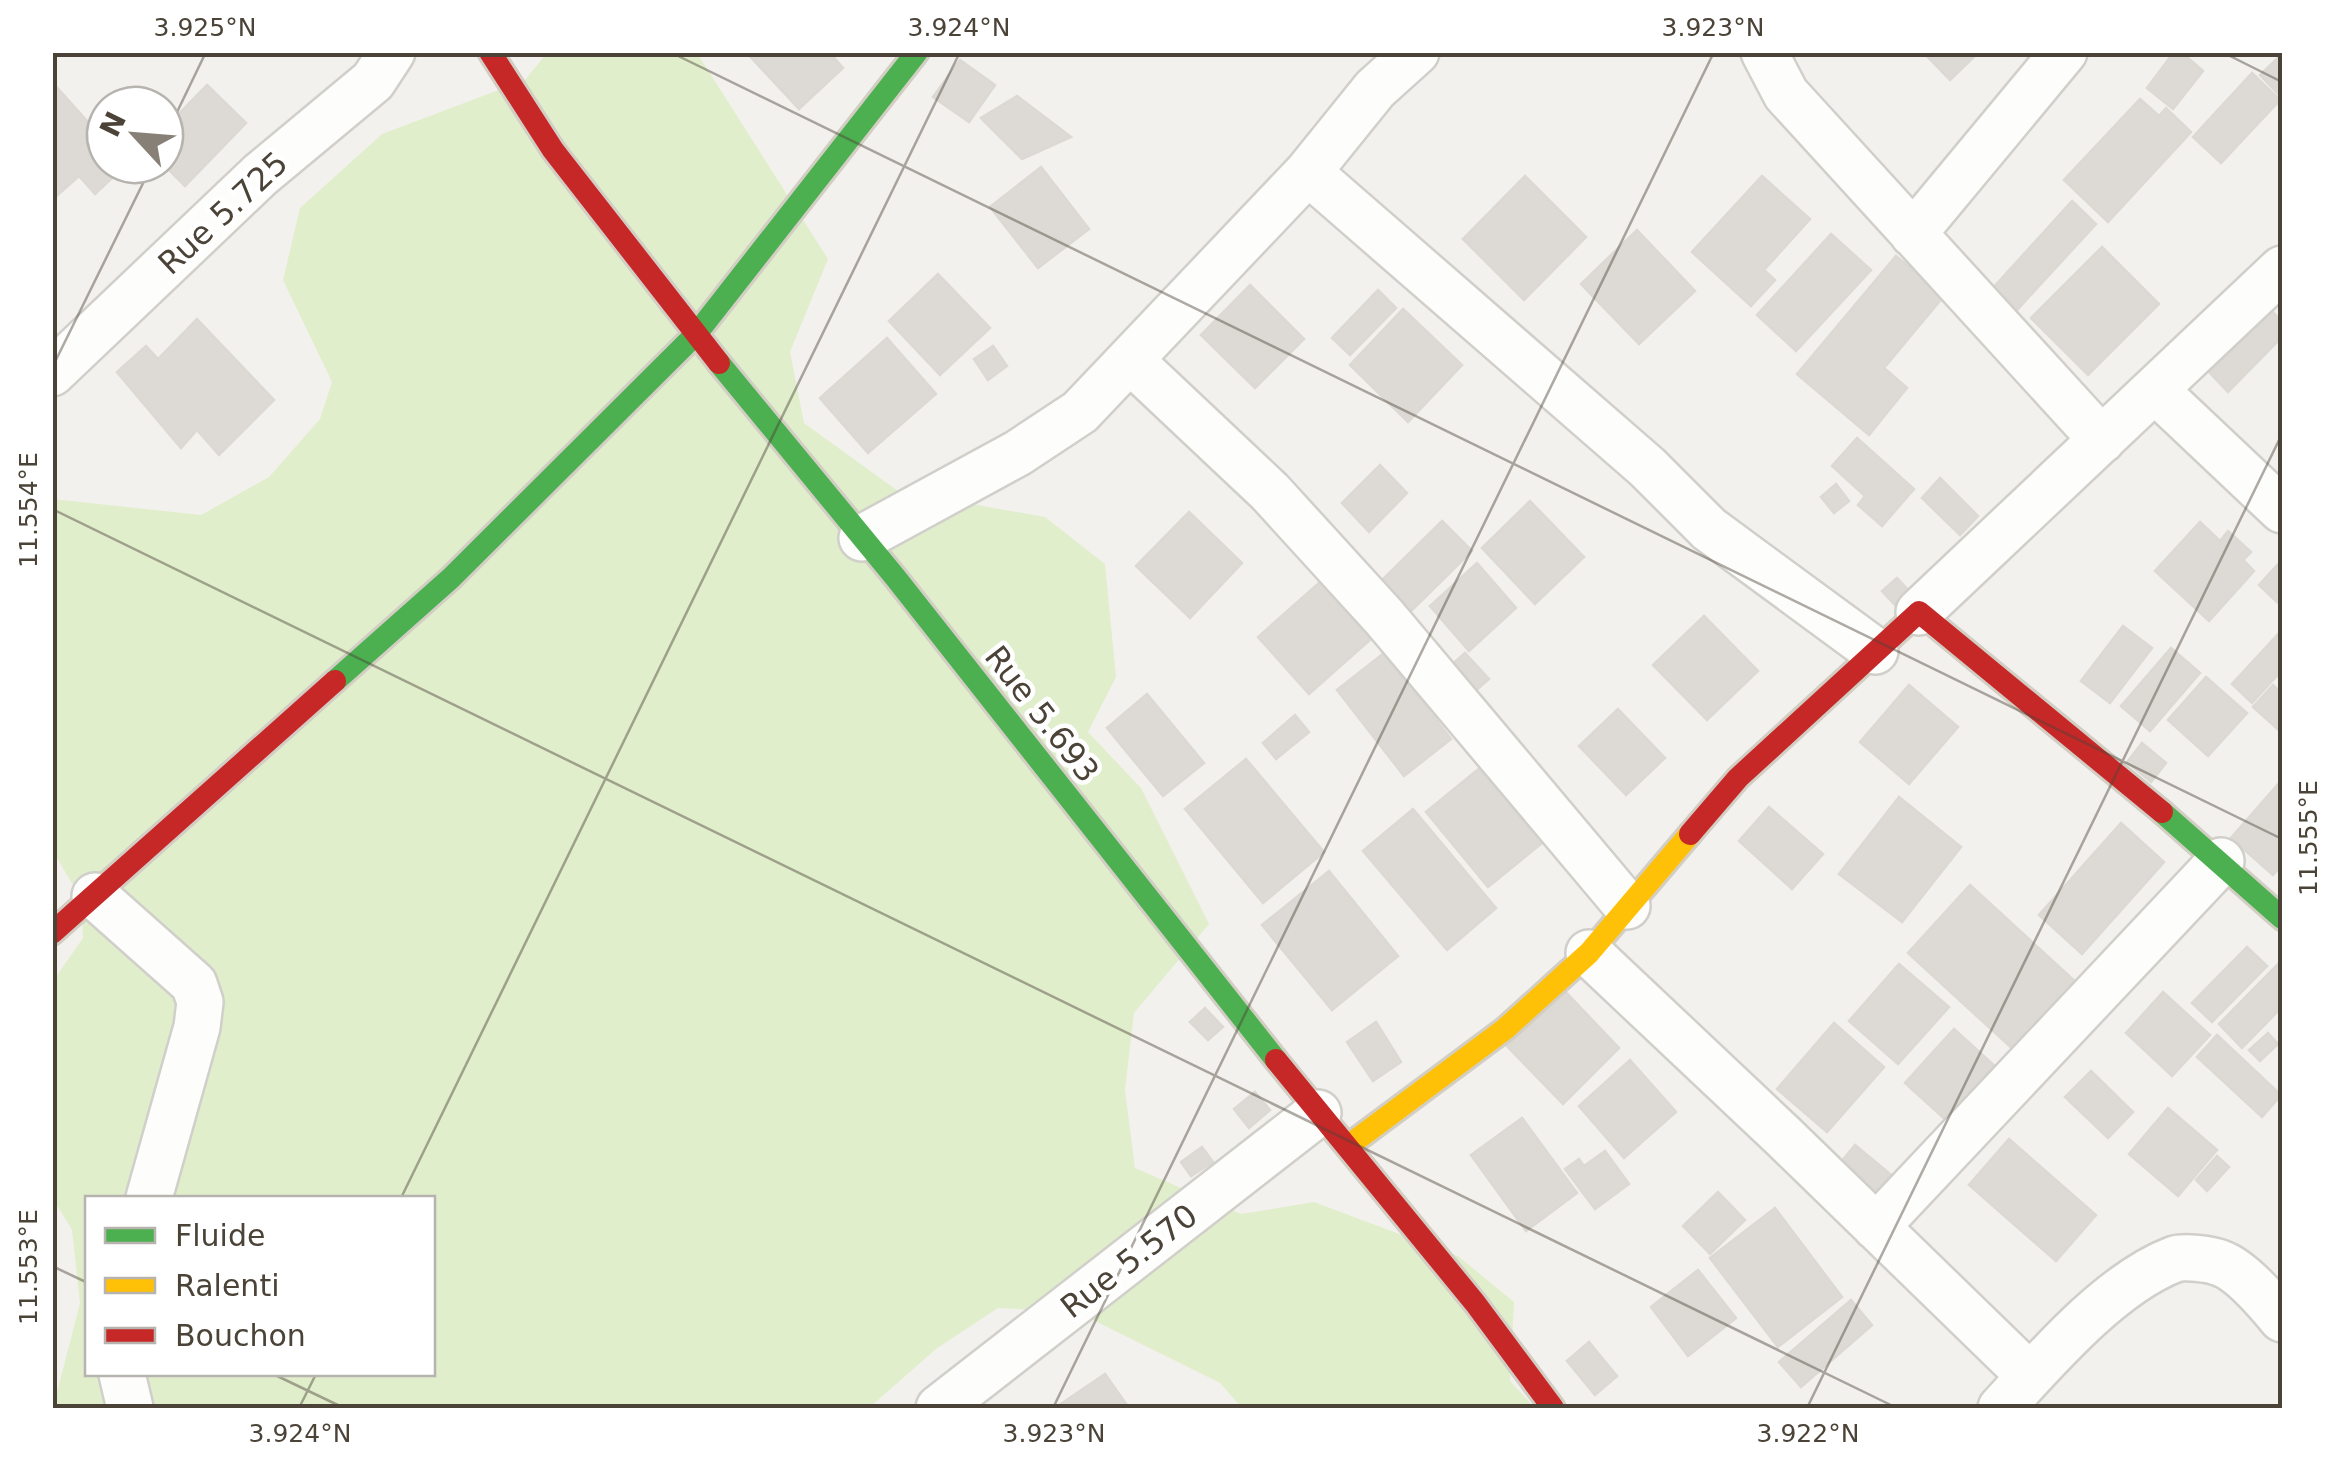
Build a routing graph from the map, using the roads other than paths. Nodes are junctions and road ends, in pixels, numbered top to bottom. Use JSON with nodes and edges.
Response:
{"nodes":[{"id":1,"x":392,"y":52,"type":"edge"},
{"id":2,"x":490,"y":52,"type":"edge"},
{"id":3,"x":917,"y":52,"type":"edge"},
{"id":4,"x":1416,"y":52,"type":"edge"},
{"id":5,"x":1764,"y":52,"type":"edge"},
{"id":6,"x":2064,"y":52,"type":"edge"},
{"id":7,"x":1308,"y":172,"type":"junction"},
{"id":8,"x":1914,"y":234,"type":"junction"},
{"id":9,"x":2282,"y":269,"type":"edge"},
{"id":10,"x":697,"y":332,"type":"junction"},
{"id":11,"x":1131,"y":361,"type":"junction"},
{"id":12,"x":52,"y":374,"type":"edge"},
{"id":13,"x":2155,"y":390,"type":"junction"},
{"id":14,"x":2102,"y":440,"type":"junction"},
{"id":15,"x":2282,"y":510,"type":"edge"},
{"id":16,"x":862,"y":538,"type":"junction"},
{"id":17,"x":1918,"y":612,"type":"junction"},
{"id":18,"x":1875,"y":651,"type":"junction"},
{"id":19,"x":2221,"y":862,"type":"junction"},
{"id":20,"x":95,"y":896,"type":"junction"},
{"id":21,"x":1627,"y":906,"type":"junction"},
{"id":22,"x":2282,"y":918,"type":"edge"},
{"id":23,"x":52,"y":933,"type":"edge"},
{"id":24,"x":1589,"y":953,"type":"junction"},
{"id":25,"x":1318,"y":1114,"type":"junction"},
{"id":26,"x":1348,"y":1146,"type":"junction"},
{"id":27,"x":149,"y":1196,"type":"edge"},
{"id":28,"x":1876,"y":1227,"type":"junction"},
{"id":29,"x":2282,"y":1319,"type":"edge"},
{"id":30,"x":122,"y":1376,"type":"edge"},
{"id":31,"x":2016,"y":1392,"type":"edge"},
{"id":32,"x":130,"y":1408,"type":"edge"},
{"id":33,"x":938,"y":1408,"type":"edge"},
{"id":34,"x":1552,"y":1408,"type":"edge"}],
"edges":[{"from":1,"to":12,"type":"street","name":"Rue 5.725"},
{"from":2,"to":10,"type":"street","name":"Rue 5.693"},
{"from":3,"to":10,"type":"street"},
{"from":4,"to":7,"type":"street"},
{"from":5,"to":8,"type":"street"},
{"from":6,"to":8,"type":"street"},
{"from":7,"to":11,"type":"street"},
{"from":7,"to":18,"type":"street"},
{"from":8,"to":14,"type":"street"},
{"from":9,"to":13,"type":"street"},
{"from":10,"to":16,"type":"street","name":"Rue 5.693"},
{"from":10,"to":20,"type":"street"},
{"from":11,"to":16,"type":"street"},
{"from":11,"to":21,"type":"street"},
{"from":13,"to":14,"type":"street"},
{"from":13,"to":15,"type":"street"},
{"from":14,"to":17,"type":"street"},
{"from":16,"to":25,"type":"street","name":"Rue 5.693"},
{"from":17,"to":18,"type":"street"},
{"from":17,"to":19,"type":"street"},
{"from":18,"to":21,"type":"street"},
{"from":19,"to":22,"type":"street"},
{"from":19,"to":28,"type":"street"},
{"from":20,"to":23,"type":"street"},
{"from":20,"to":27,"type":"street"},
{"from":21,"to":24,"type":"street"},
{"from":24,"to":26,"type":"street"},
{"from":24,"to":28,"type":"street"},
{"from":25,"to":26,"type":"street","name":"Rue 5.693"},
{"from":25,"to":33,"type":"street","name":"Rue 5.570"},
{"from":26,"to":34,"type":"street","name":"Rue 5.693"},
{"from":28,"to":31,"type":"street"},
{"from":29,"to":31,"type":"street"},
{"from":30,"to":32,"type":"street"}]}
